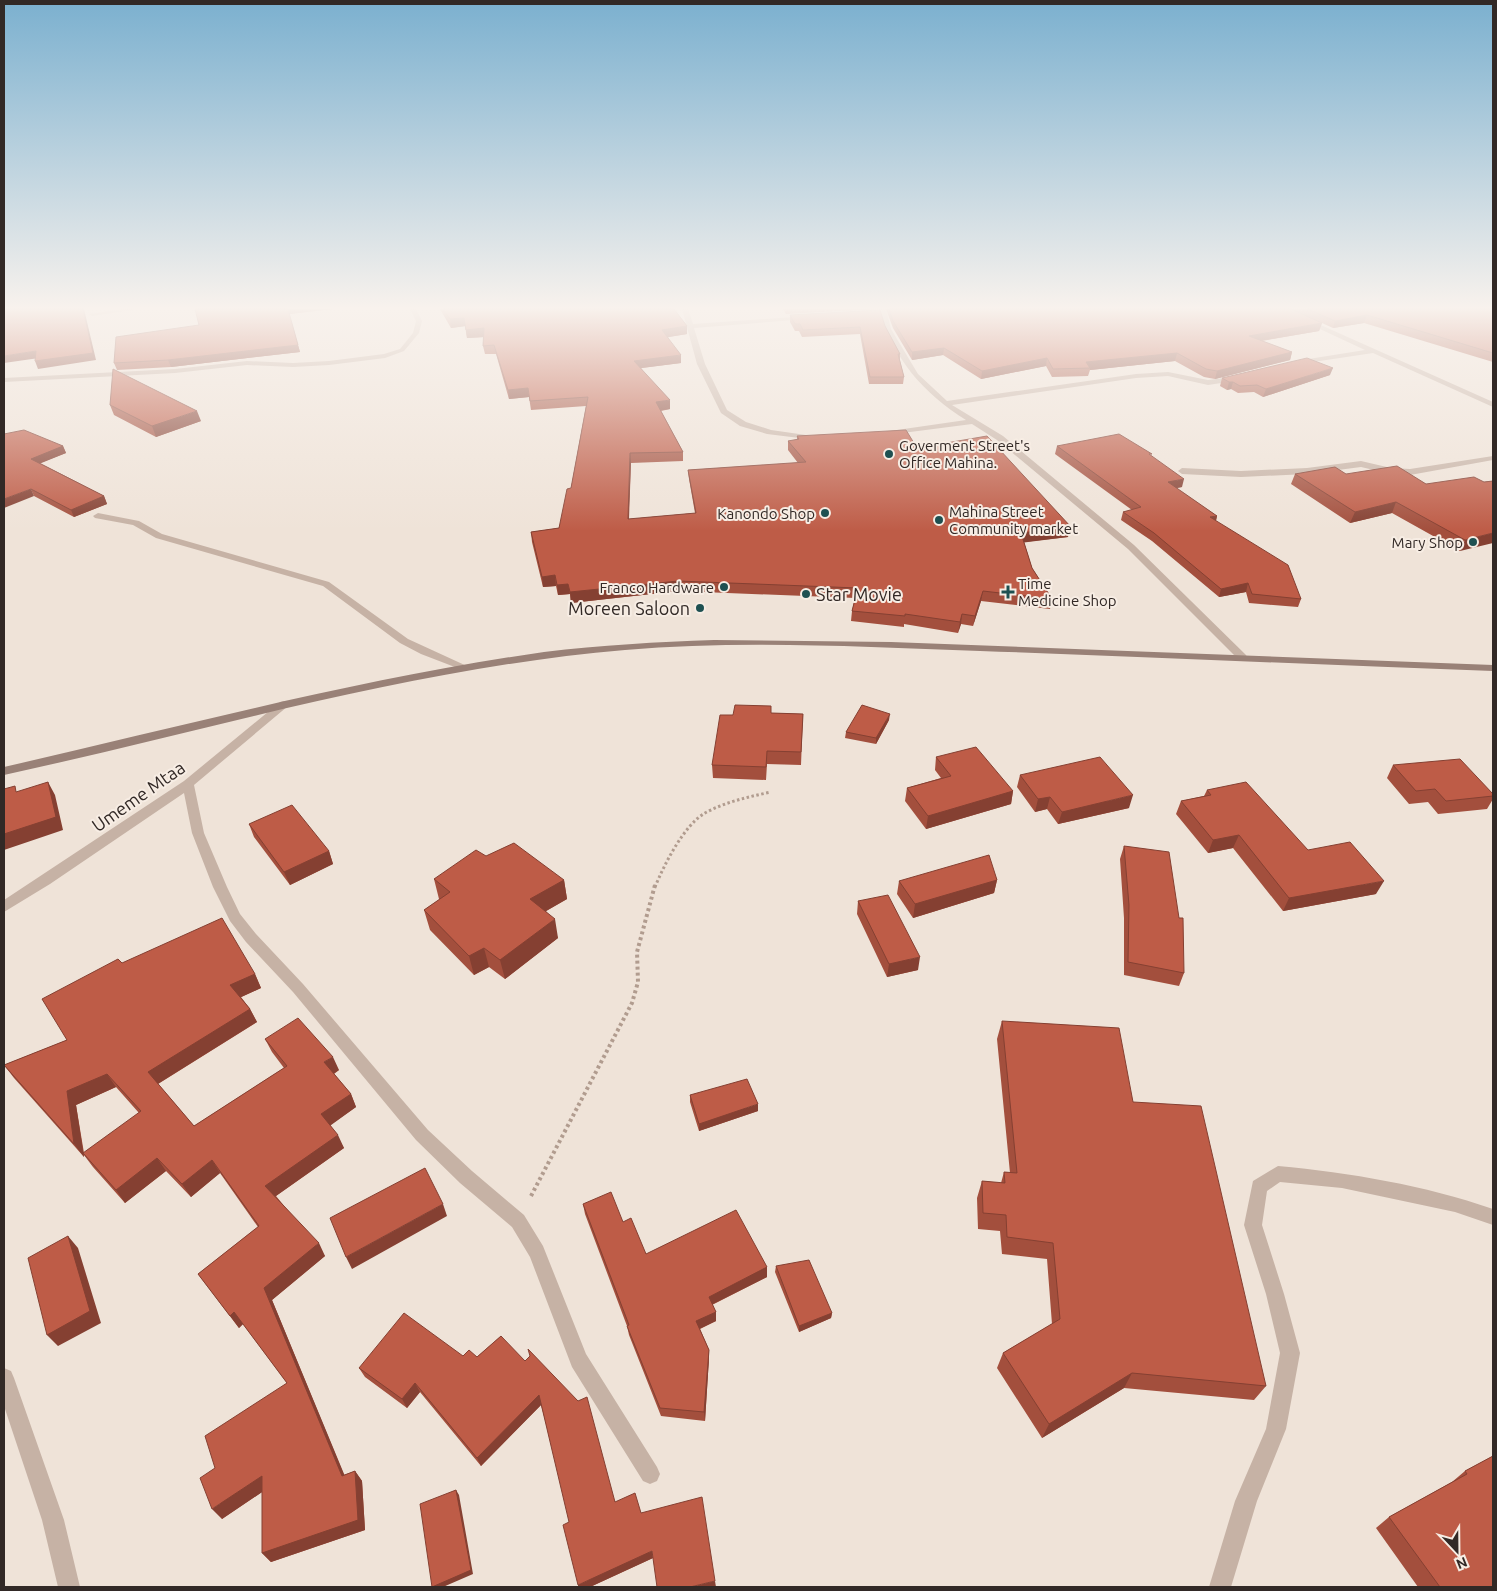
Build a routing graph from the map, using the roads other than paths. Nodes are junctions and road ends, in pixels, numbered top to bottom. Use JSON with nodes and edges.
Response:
{"nodes":[{"id":1,"x":710,"y":383,"type":"edge"},
{"id":2,"x":923,"y":383,"type":"edge"},
{"id":3,"x":1069,"y":383,"type":"edge"},
{"id":4,"x":1446,"y":383,"type":"edge"},
{"id":5,"x":944,"y":404,"type":"junction"},
{"id":6,"x":1493,"y":405,"type":"edge"},
{"id":7,"x":972,"y":422,"type":"junction"},
{"id":8,"x":883,"y":434,"type":"edge"},
{"id":9,"x":821,"y":438,"type":"edge"},
{"id":10,"x":1493,"y":458,"type":"edge"},
{"id":11,"x":1182,"y":470,"type":"dead end"},
{"id":12,"x":98,"y":516,"type":"dead end"},
{"id":13,"x":1242,"y":657,"type":"junction"},
{"id":14,"x":464,"y":667,"type":"junction"},
{"id":15,"x":1493,"y":668,"type":"edge"},
{"id":16,"x":284,"y":704,"type":"junction"},
{"id":17,"x":4,"y":771,"type":"edge"},
{"id":18,"x":188,"y":784,"type":"junction"},
{"id":19,"x":4,"y":906,"type":"edge"},
{"id":20,"x":1493,"y":1217,"type":"edge"},
{"id":21,"x":4,"y":1378,"type":"edge"},
{"id":22,"x":650,"y":1474,"type":"dead end"},
{"id":23,"x":69,"y":1587,"type":"edge"},
{"id":24,"x":1220,"y":1587,"type":"edge"}],
"edges":[{"from":1,"to":9,"type":"street"},
{"from":2,"to":5,"type":"street"},
{"from":3,"to":5,"type":"street"},
{"from":4,"to":6,"type":"street"},
{"from":5,"to":7,"type":"street"},
{"from":7,"to":8,"type":"street"},
{"from":7,"to":13,"type":"street"},
{"from":10,"to":11,"type":"street"},
{"from":12,"to":14,"type":"street"},
{"from":13,"to":14,"type":"street"},
{"from":13,"to":15,"type":"street"},
{"from":14,"to":16,"type":"street"},
{"from":16,"to":17,"type":"street"},
{"from":16,"to":18,"type":"street","name":"Umeme Mtaa"},
{"from":18,"to":19,"type":"street","name":"Umeme Mtaa"},
{"from":18,"to":22,"type":"street"},
{"from":20,"to":24,"type":"street"},
{"from":21,"to":23,"type":"street"}]}
